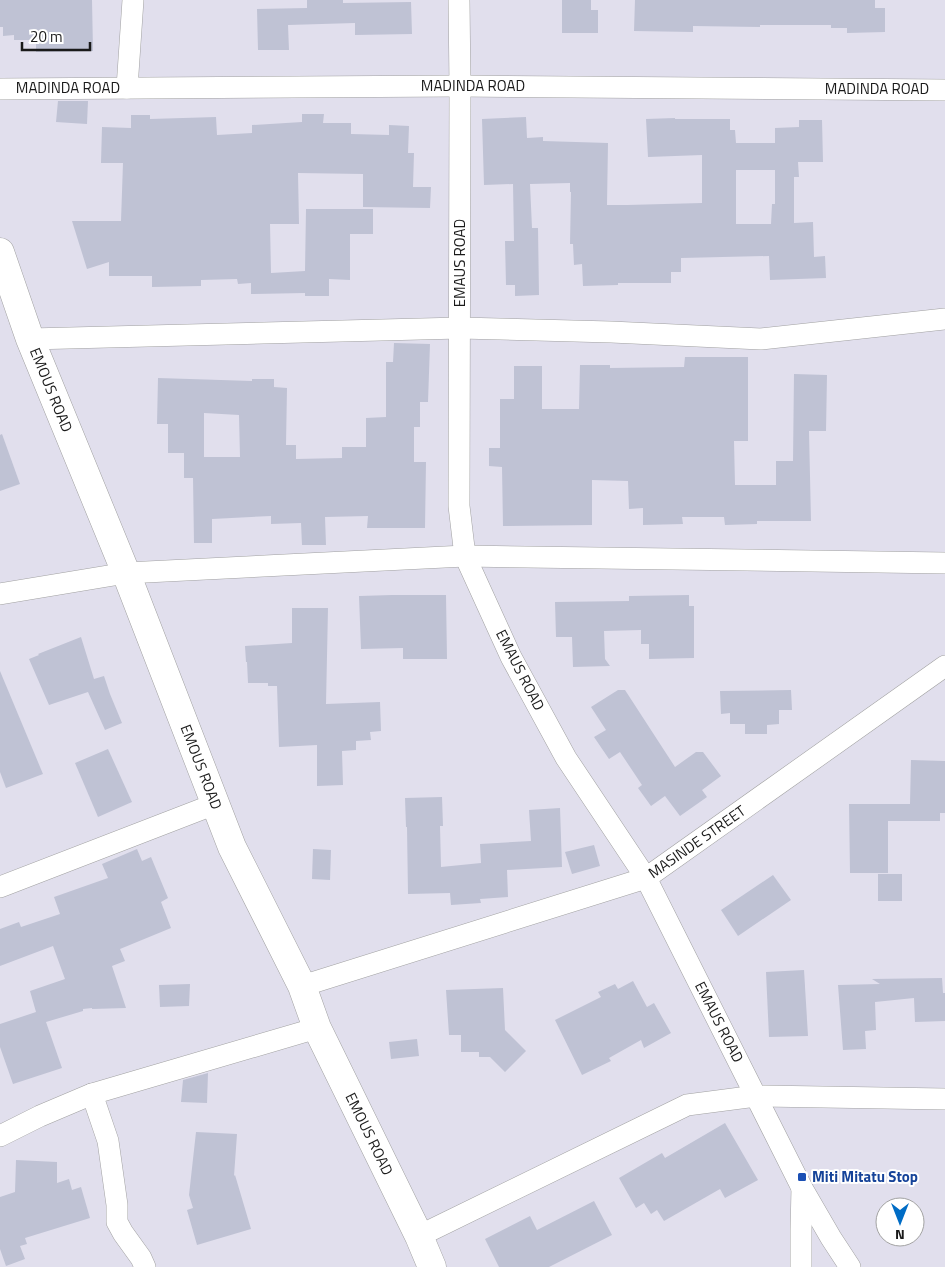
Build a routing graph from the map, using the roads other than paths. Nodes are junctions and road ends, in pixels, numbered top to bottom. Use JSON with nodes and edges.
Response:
{"nodes":[{"id":1,"x":133,"y":0,"type":"edge"},
{"id":2,"x":459,"y":0,"type":"edge"},
{"id":3,"x":460,"y":86,"type":"junction"},
{"id":4,"x":127,"y":88,"type":"junction"},
{"id":5,"x":0,"y":89,"type":"edge"},
{"id":6,"x":945,"y":90,"type":"edge"},
{"id":7,"x":0,"y":252,"type":"edge"},
{"id":8,"x":945,"y":319,"type":"edge"},
{"id":9,"x":460,"y":328,"type":"junction"},
{"id":10,"x":30,"y":339,"type":"junction"},
{"id":11,"x":465,"y":556,"type":"junction"},
{"id":12,"x":945,"y":559,"type":"edge"},
{"id":13,"x":945,"y":564,"type":"edge"},
{"id":14,"x":126,"y":574,"type":"junction"},
{"id":15,"x":0,"y":594,"type":"edge"},
{"id":16,"x":945,"y":666,"type":"edge"},
{"id":17,"x":215,"y":804,"type":"junction"},
{"id":18,"x":646,"y":878,"type":"junction"},
{"id":19,"x":0,"y":886,"type":"edge"},
{"id":20,"x":302,"y":986,"type":"junction"},
{"id":21,"x":317,"y":1028,"type":"junction"},
{"id":22,"x":92,"y":1094,"type":"junction"},
{"id":23,"x":756,"y":1096,"type":"junction"},
{"id":24,"x":945,"y":1098,"type":"edge"},
{"id":25,"x":0,"y":1136,"type":"edge"},
{"id":26,"x":802,"y":1188,"type":"junction"},
{"id":27,"x":419,"y":1236,"type":"junction"},
{"id":28,"x":145,"y":1267,"type":"edge"},
{"id":29,"x":432,"y":1267,"type":"edge"},
{"id":30,"x":801,"y":1267,"type":"edge"},
{"id":31,"x":850,"y":1267,"type":"edge"}],
"edges":[{"from":1,"to":4,"type":"street"},
{"from":2,"to":3,"type":"street","name":"EMAUS ROAD"},
{"from":3,"to":4,"type":"street","name":"MADINDA ROAD"},
{"from":3,"to":6,"type":"street","name":"MADINDA ROAD"},
{"from":3,"to":9,"type":"street","name":"EMAUS ROAD"},
{"from":4,"to":5,"type":"street","name":"MADINDA ROAD"},
{"from":7,"to":10,"type":"street","name":"EMOUS ROAD"},
{"from":8,"to":9,"type":"street"},
{"from":9,"to":10,"type":"street"},
{"from":9,"to":11,"type":"street","name":"EMAUS ROAD"},
{"from":10,"to":14,"type":"street","name":"EMOUS ROAD"},
{"from":11,"to":13,"type":"street"},
{"from":11,"to":14,"type":"street"},
{"from":11,"to":18,"type":"street","name":"EMAUS ROAD"},
{"from":12,"to":13,"type":"street"},
{"from":14,"to":15,"type":"street"},
{"from":14,"to":17,"type":"street","name":"EMOUS ROAD"},
{"from":16,"to":18,"type":"street","name":"MASINDE STREET"},
{"from":17,"to":19,"type":"street"},
{"from":17,"to":20,"type":"street","name":"EMOUS ROAD"},
{"from":18,"to":20,"type":"street","name":"MASINDE STREET"},
{"from":18,"to":23,"type":"street","name":"EMAUS ROAD"},
{"from":20,"to":21,"type":"street","name":"EMOUS ROAD"},
{"from":21,"to":22,"type":"street"},
{"from":21,"to":27,"type":"street","name":"EMOUS ROAD"},
{"from":22,"to":25,"type":"street"},
{"from":22,"to":28,"type":"street"},
{"from":23,"to":24,"type":"street"},
{"from":23,"to":26,"type":"street","name":"EMAUS ROAD"},
{"from":23,"to":27,"type":"street"},
{"from":26,"to":30,"type":"street"},
{"from":26,"to":31,"type":"street","name":"EMAUS ROAD"},
{"from":27,"to":29,"type":"street","name":"EMOUS ROAD"}]}
